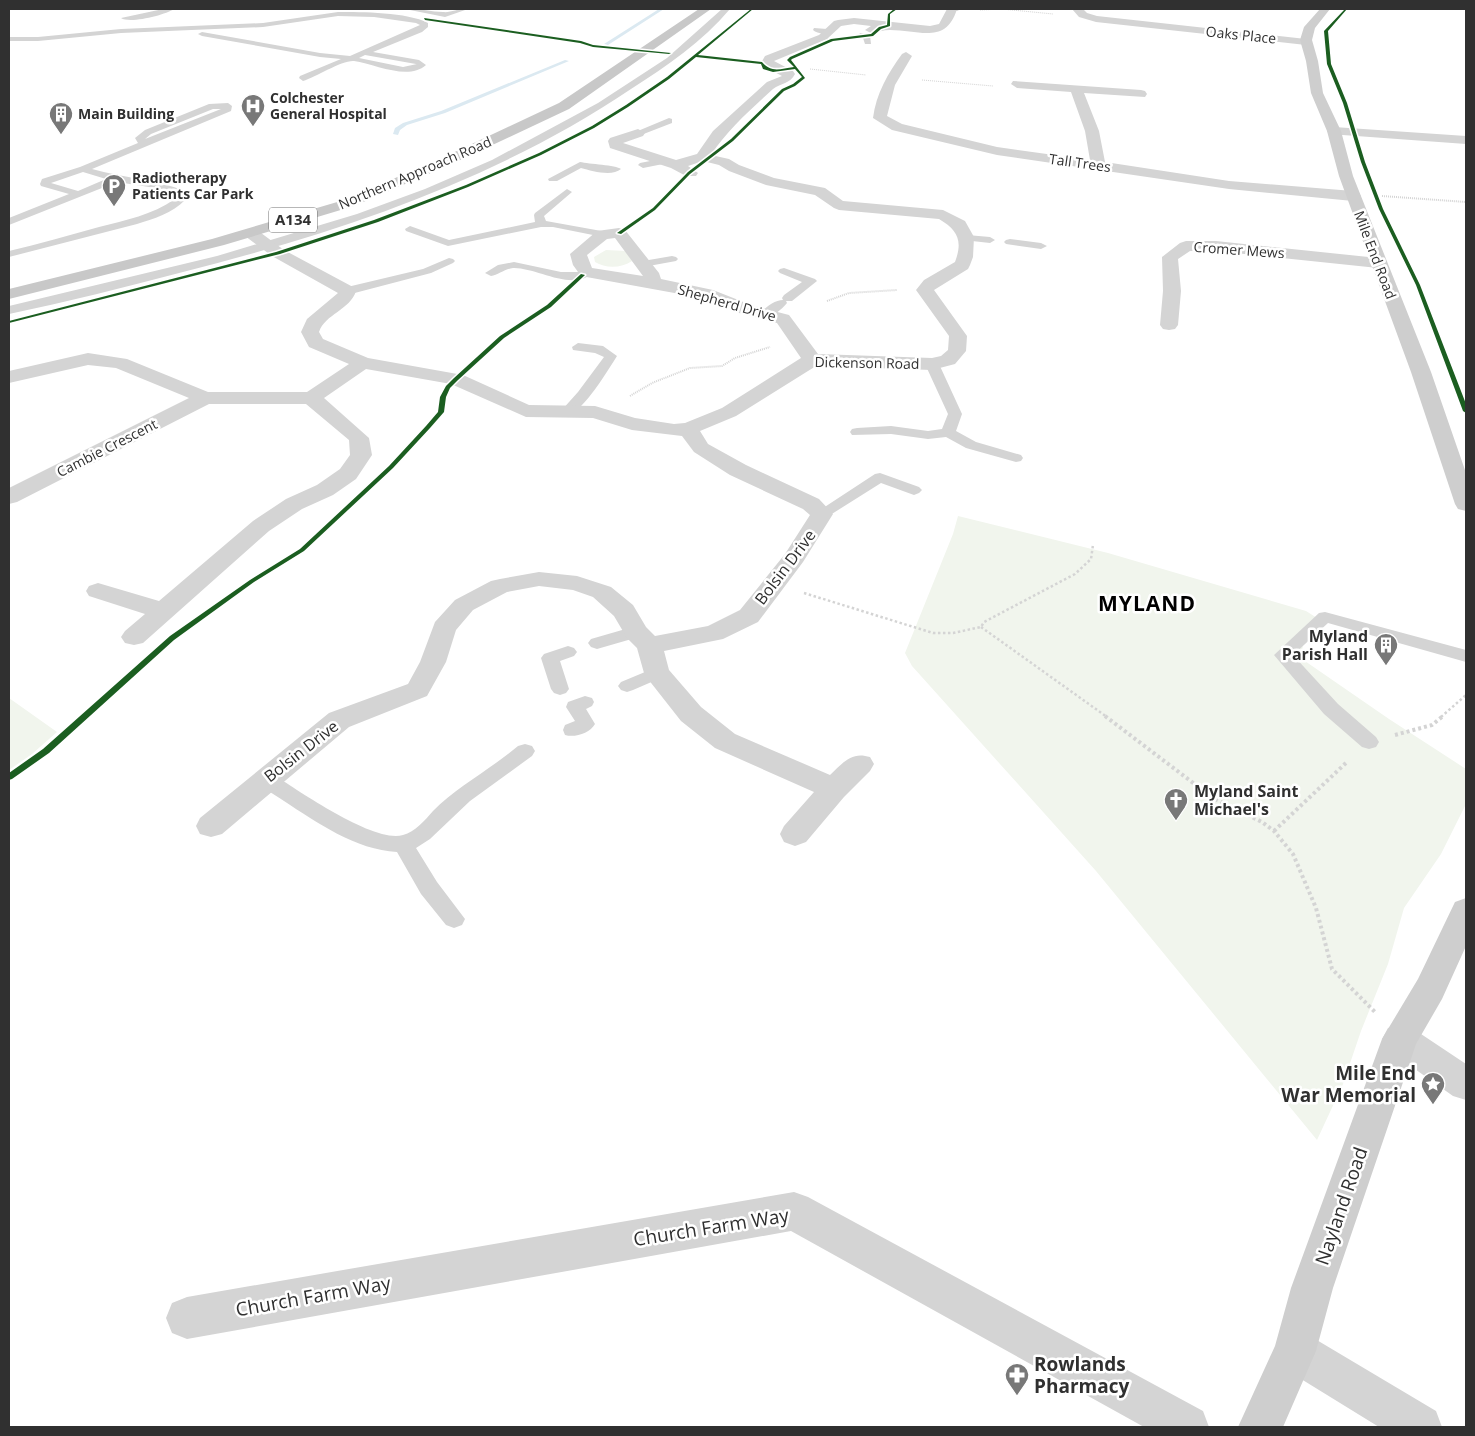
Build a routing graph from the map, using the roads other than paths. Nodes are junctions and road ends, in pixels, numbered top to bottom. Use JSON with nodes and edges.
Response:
{"nodes":[{"id":1,"x":139,"y":9,"type":"edge"},
{"id":2,"x":170,"y":9,"type":"edge"},
{"id":3,"x":408,"y":9,"type":"edge"},
{"id":4,"x":464,"y":9,"type":"edge"},
{"id":5,"x":706,"y":9,"type":"edge"},
{"id":6,"x":726,"y":9,"type":"edge"},
{"id":7,"x":954,"y":9,"type":"edge"},
{"id":8,"x":1077,"y":9,"type":"edge"},
{"id":9,"x":1325,"y":9,"type":"edge"},
{"id":10,"x":445,"y":15,"type":"junction"},
{"id":11,"x":1180,"y":15,"type":"dead end"},
{"id":12,"x":125,"y":18,"type":"junction"},
{"id":13,"x":194,"y":19,"type":"dead end"},
{"id":14,"x":418,"y":21,"type":"junction"},
{"id":15,"x":886,"y":25,"type":"junction"},
{"id":16,"x":214,"y":26,"type":"junction"},
{"id":17,"x":187,"y":27,"type":"junction"},
{"id":18,"x":1176,"y":28,"type":"junction"},
{"id":19,"x":121,"y":31,"type":"junction"},
{"id":20,"x":823,"y":33,"type":"junction"},
{"id":21,"x":9,"y":39,"type":"edge"},
{"id":22,"x":21,"y":40,"type":"junction"},
{"id":23,"x":1306,"y":42,"type":"junction"},
{"id":24,"x":9,"y":44,"type":"edge"},
{"id":25,"x":365,"y":53,"type":"junction"},
{"id":26,"x":906,"y":56,"type":"dead end"},
{"id":27,"x":353,"y":59,"type":"junction"},
{"id":28,"x":303,"y":78,"type":"dead end"},
{"id":29,"x":1017,"y":84,"type":"dead end"},
{"id":30,"x":1076,"y":88,"type":"junction"},
{"id":31,"x":1141,"y":94,"type":"dead end"},
{"id":32,"x":669,"y":121,"type":"dead end"},
{"id":33,"x":1334,"y":131,"type":"junction"},
{"id":34,"x":638,"y":133,"type":"joint"},
{"id":35,"x":1466,"y":140,"type":"edge"},
{"id":36,"x":148,"y":142,"type":"junction"},
{"id":37,"x":702,"y":157,"type":"junction"},
{"id":38,"x":670,"y":163,"type":"junction"},
{"id":39,"x":643,"y":165,"type":"dead end"},
{"id":40,"x":1098,"y":166,"type":"junction"},
{"id":41,"x":83,"y":169,"type":"junction"},
{"id":42,"x":616,"y":169,"type":"dead end"},
{"id":43,"x":720,"y":172,"type":"junction"},
{"id":44,"x":116,"y":179,"type":"junction"},
{"id":45,"x":553,"y":179,"type":"dead end"},
{"id":46,"x":567,"y":192,"type":"dead end"},
{"id":47,"x":78,"y":194,"type":"junction"},
{"id":48,"x":1353,"y":196,"type":"junction"},
{"id":49,"x":9,"y":222,"type":"edge"},
{"id":50,"x":541,"y":224,"type":"junction"},
{"id":51,"x":410,"y":229,"type":"dead end"},
{"id":52,"x":251,"y":233,"type":"junction"},
{"id":53,"x":603,"y":234,"type":"junction"},
{"id":54,"x":966,"y":238,"type":"junction"},
{"id":55,"x":990,"y":240,"type":"dead end"},
{"id":56,"x":1010,"y":242,"type":"dead end"},
{"id":57,"x":1041,"y":246,"type":"dead end"},
{"id":58,"x":270,"y":247,"type":"junction"},
{"id":59,"x":9,"y":254,"type":"edge"},
{"id":60,"x":672,"y":259,"type":"dead end"},
{"id":61,"x":449,"y":261,"type":"dead end"},
{"id":62,"x":1378,"y":263,"type":"junction"},
{"id":63,"x":643,"y":264,"type":"junction"},
{"id":64,"x":427,"y":271,"type":"junction"},
{"id":65,"x":784,"y":271,"type":"dead end"},
{"id":66,"x":491,"y":272,"type":"dead end"},
{"id":67,"x":587,"y":272,"type":"junction"},
{"id":68,"x":447,"y":277,"type":"dead end"},
{"id":69,"x":651,"y":282,"type":"junction"},
{"id":70,"x":347,"y":291,"type":"junction"},
{"id":71,"x":9,"y":294,"type":"edge"},
{"id":72,"x":9,"y":310,"type":"edge"},
{"id":73,"x":766,"y":314,"type":"junction"},
{"id":74,"x":1169,"y":325,"type":"dead end"},
{"id":75,"x":578,"y":347,"type":"dead end"},
{"id":76,"x":812,"y":360,"type":"junction"},
{"id":77,"x":363,"y":363,"type":"junction"},
{"id":78,"x":932,"y":364,"type":"junction"},
{"id":79,"x":9,"y":377,"type":"edge"},
{"id":80,"x":205,"y":398,"type":"junction"},
{"id":81,"x":311,"y":398,"type":"junction"},
{"id":82,"x":568,"y":411,"type":"junction"},
{"id":83,"x":688,"y":429,"type":"junction"},
{"id":84,"x":857,"y":432,"type":"dead end"},
{"id":85,"x":948,"y":433,"type":"junction"},
{"id":86,"x":1016,"y":458,"type":"dead end"},
{"id":87,"x":914,"y":490,"type":"dead end"},
{"id":88,"x":9,"y":497,"type":"edge"},
{"id":89,"x":1466,"y":504,"type":"edge"},
{"id":90,"x":822,"y":514,"type":"junction"},
{"id":91,"x":98,"y":591,"type":"dead end"},
{"id":92,"x":164,"y":611,"type":"junction"},
{"id":93,"x":134,"y":637,"type":"dead end"},
{"id":94,"x":642,"y":638,"type":"junction"},
{"id":95,"x":597,"y":643,"type":"dead end"},
{"id":96,"x":568,"y":652,"type":"dead end"},
{"id":97,"x":1466,"y":656,"type":"edge"},
{"id":98,"x":657,"y":673,"type":"junction"},
{"id":99,"x":627,"y":686,"type":"dead end"},
{"id":100,"x":560,"y":690,"type":"dead end"},
{"id":101,"x":585,"y":702,"type":"dead end"},
{"id":102,"x":572,"y":730,"type":"dead end"},
{"id":103,"x":1369,"y":742,"type":"dead end"},
{"id":104,"x":525,"y":751,"type":"dead end"},
{"id":105,"x":860,"y":764,"type":"dead end"},
{"id":106,"x":266,"y":779,"type":"junction"},
{"id":107,"x":834,"y":789,"type":"junction"},
{"id":108,"x":211,"y":826,"type":"dead end"},
{"id":109,"x":796,"y":834,"type":"dead end"},
{"id":110,"x":403,"y":844,"type":"junction"},
{"id":111,"x":1466,"y":910,"type":"edge"},
{"id":112,"x":454,"y":919,"type":"dead end"},
{"id":113,"x":1400,"y":1039,"type":"junction"},
{"id":114,"x":1466,"y":1084,"type":"edge"},
{"id":115,"x":188,"y":1318,"type":"dead end"},
{"id":116,"x":1295,"y":1352,"type":"junction"},
{"id":117,"x":1187,"y":1427,"type":"edge"},
{"id":118,"x":1260,"y":1427,"type":"edge"},
{"id":119,"x":1420,"y":1427,"type":"edge"}],
"edges":[{"from":1,"to":12,"type":"lane"},
{"from":2,"to":12,"type":"lane"},
{"from":3,"to":10,"type":"lane"},
{"from":4,"to":10,"type":"lane"},
{"from":5,"to":52,"type":"main road","name":"Northern Approach Road","number":"A134"},
{"from":6,"to":58,"type":"lane"},
{"from":7,"to":15,"type":"street"},
{"from":8,"to":18,"type":"street","name":"Oaks Place"},
{"from":9,"to":23,"type":"street"},
{"from":10,"to":14,"type":"lane"},
{"from":11,"to":18,"type":"street"},
{"from":12,"to":19,"type":"lane"},
{"from":13,"to":16,"type":"lane"},
{"from":14,"to":16,"type":"lane"},
{"from":14,"to":25,"type":"lane"},
{"from":15,"to":20,"type":"street"},
{"from":15,"to":20,"type":"street"},
{"from":16,"to":17,"type":"lane"},
{"from":17,"to":19,"type":"lane"},
{"from":17,"to":27,"type":"lane"},
{"from":18,"to":23,"type":"street","name":"Oaks Place"},
{"from":19,"to":22,"type":"lane"},
{"from":20,"to":37,"type":"street"},
{"from":21,"to":22,"type":"lane"},
{"from":22,"to":24,"type":"lane"},
{"from":23,"to":33,"type":"street","name":"Mile End Road"},
{"from":25,"to":27,"type":"lane"},
{"from":25,"to":27,"type":"lane"},
{"from":26,"to":40,"type":"street","name":"Tall Trees"},
{"from":27,"to":28,"type":"lane"},
{"from":29,"to":30,"type":"street"},
{"from":30,"to":31,"type":"street"},
{"from":30,"to":40,"type":"street"},
{"from":32,"to":34,"type":"lane"},
{"from":33,"to":35,"type":"street"},
{"from":33,"to":48,"type":"street","name":"Mile End Road"},
{"from":34,"to":38,"type":"street"},
{"from":36,"to":36,"type":"lane"},
{"from":36,"to":41,"type":"lane"},
{"from":37,"to":38,"type":"street"},
{"from":37,"to":43,"type":"street"},
{"from":38,"to":39,"type":"lane"},
{"from":38,"to":43,"type":"street"},
{"from":40,"to":48,"type":"street","name":"Tall Trees"},
{"from":41,"to":44,"type":"lane"},
{"from":41,"to":47,"type":"lane"},
{"from":42,"to":45,"type":"lane"},
{"from":43,"to":54,"type":"street"},
{"from":44,"to":47,"type":"lane"},
{"from":44,"to":59,"type":"lane"},
{"from":46,"to":50,"type":"lane"},
{"from":47,"to":49,"type":"lane"},
{"from":48,"to":62,"type":"street","name":"Mile End Road"},
{"from":50,"to":51,"type":"lane"},
{"from":50,"to":53,"type":"lane"},
{"from":52,"to":58,"type":"street"},
{"from":52,"to":71,"type":"main road","name":"Northern Approach Road","number":"A134"},
{"from":53,"to":63,"type":"street"},
{"from":53,"to":67,"type":"street"},
{"from":54,"to":55,"type":"lane"},
{"from":54,"to":78,"type":"street","name":"Dickenson Road"},
{"from":56,"to":57,"type":"lane"},
{"from":58,"to":70,"type":"street"},
{"from":58,"to":72,"type":"lane"},
{"from":60,"to":63,"type":"lane"},
{"from":61,"to":64,"type":"lane"},
{"from":62,"to":74,"type":"street","name":"Cromer Mews"},
{"from":62,"to":89,"type":"street","name":"Mile End Road"},
{"from":63,"to":69,"type":"street"},
{"from":64,"to":68,"type":"lane"},
{"from":64,"to":70,"type":"lane"},
{"from":65,"to":73,"type":"lane"},
{"from":66,"to":67,"type":"lane"},
{"from":67,"to":69,"type":"street","name":"Shepherd Drive"},
{"from":69,"to":73,"type":"street","name":"Shepherd Drive"},
{"from":70,"to":77,"type":"street","name":"Dickenson Road"},
{"from":73,"to":76,"type":"street","name":"Shepherd Drive"},
{"from":75,"to":82,"type":"lane"},
{"from":76,"to":78,"type":"street","name":"Dickenson Road"},
{"from":76,"to":83,"type":"street","name":"Dickenson Road"},
{"from":77,"to":81,"type":"street"},
{"from":77,"to":82,"type":"street","name":"Dickenson Road"},
{"from":78,"to":85,"type":"lane"},
{"from":79,"to":80,"type":"street","name":"Cambie Crescent"},
{"from":80,"to":81,"type":"street","name":"Cambie Crescent"},
{"from":80,"to":88,"type":"street","name":"Cambie Crescent"},
{"from":81,"to":92,"type":"street"},
{"from":82,"to":83,"type":"street","name":"Dickenson Road"},
{"from":83,"to":90,"type":"street","name":"Bolsin Drive"},
{"from":84,"to":85,"type":"lane"},
{"from":85,"to":86,"type":"lane"},
{"from":87,"to":90,"type":"lane"},
{"from":90,"to":94,"type":"street","name":"Bolsin Drive"},
{"from":91,"to":92,"type":"street"},
{"from":92,"to":93,"type":"street"},
{"from":94,"to":95,"type":"lane"},
{"from":94,"to":98,"type":"street","name":"Bolsin Drive"},
{"from":94,"to":106,"type":"street","name":"Bolsin Drive"},
{"from":96,"to":100,"type":"lane"},
{"from":97,"to":103,"type":"lane"},
{"from":98,"to":99,"type":"lane"},
{"from":98,"to":107,"type":"street","name":"Bolsin Drive"},
{"from":101,"to":102,"type":"lane"},
{"from":104,"to":110,"type":"lane"},
{"from":105,"to":107,"type":"street"},
{"from":106,"to":108,"type":"street","name":"Bolsin Drive"},
{"from":106,"to":110,"type":"lane"},
{"from":107,"to":109,"type":"street"},
{"from":110,"to":112,"type":"lane"},
{"from":111,"to":113,"type":"street","name":"Nayland Road"},
{"from":113,"to":114,"type":"street"},
{"from":113,"to":116,"type":"street","name":"Nayland Road"},
{"from":115,"to":117,"type":"street","name":"Church Farm Way"},
{"from":116,"to":118,"type":"street","name":"Nayland Road"},
{"from":116,"to":119,"type":"street"}]}
